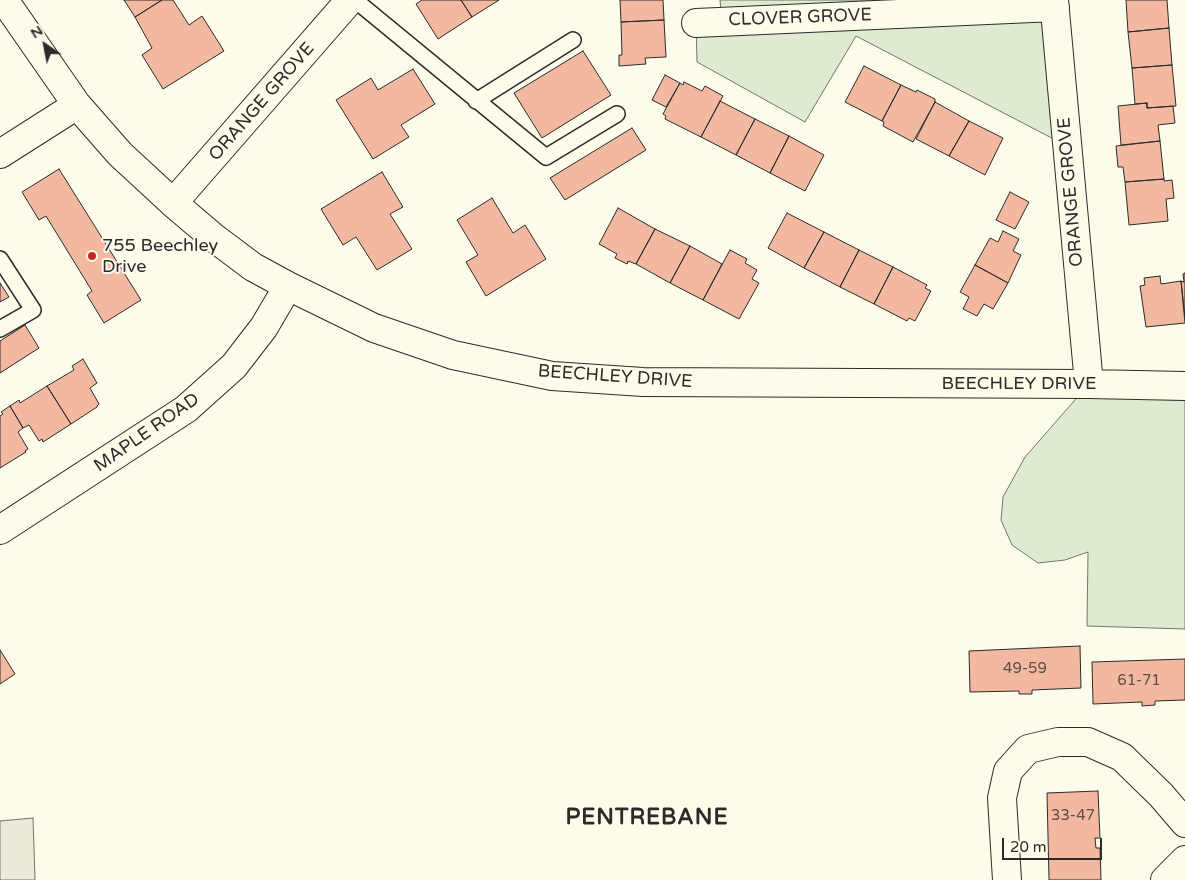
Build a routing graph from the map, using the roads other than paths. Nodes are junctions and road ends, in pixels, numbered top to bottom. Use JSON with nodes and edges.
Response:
{"nodes":[{"id":1,"x":4,"y":0,"type":"edge"},
{"id":2,"x":350,"y":0,"type":"edge"},
{"id":3,"x":355,"y":0,"type":"edge"},
{"id":4,"x":1054,"y":4,"type":"edge"},
{"id":5,"x":696,"y":23,"type":"dead end"},
{"id":6,"x":573,"y":40,"type":"dead end"},
{"id":7,"x":476,"y":101,"type":"junction"},
{"id":8,"x":77,"y":105,"type":"junction"},
{"id":9,"x":617,"y":114,"type":"dead end"},
{"id":10,"x":0,"y":154,"type":"edge"},
{"id":11,"x":173,"y":203,"type":"junction"},
{"id":12,"x":0,"y":259,"type":"edge"},
{"id":13,"x":288,"y":286,"type":"junction"},
{"id":14,"x":0,"y":329,"type":"edge"},
{"id":15,"x":1089,"y":384,"type":"junction"},
{"id":16,"x":1185,"y":386,"type":"edge"},
{"id":17,"x":0,"y":530,"type":"edge"},
{"id":18,"x":1185,"y":824,"type":"edge"},
{"id":19,"x":1185,"y":860,"type":"edge"},
{"id":20,"x":1007,"y":880,"type":"edge"},
{"id":21,"x":1165,"y":880,"type":"edge"}],
"edges":[{"from":1,"to":8,"type":"street","name":"BEECHLEY DRIVE"},
{"from":2,"to":11,"type":"street","name":"ORANGE GROVE"},
{"from":3,"to":7,"type":"lane"},
{"from":4,"to":5,"type":"street","name":"CLOVER GROVE"},
{"from":4,"to":15,"type":"street","name":"ORANGE GROVE"},
{"from":6,"to":7,"type":"lane"},
{"from":7,"to":9,"type":"lane"},
{"from":8,"to":10,"type":"street"},
{"from":8,"to":11,"type":"street","name":"BEECHLEY DRIVE"},
{"from":11,"to":13,"type":"street","name":"BEECHLEY DRIVE"},
{"from":12,"to":14,"type":"lane"},
{"from":13,"to":15,"type":"street","name":"BEECHLEY DRIVE"},
{"from":13,"to":17,"type":"street","name":"MAPLE ROAD"},
{"from":15,"to":16,"type":"street","name":"BEECHLEY DRIVE"},
{"from":18,"to":20,"type":"street"},
{"from":19,"to":21,"type":"street"}]}
